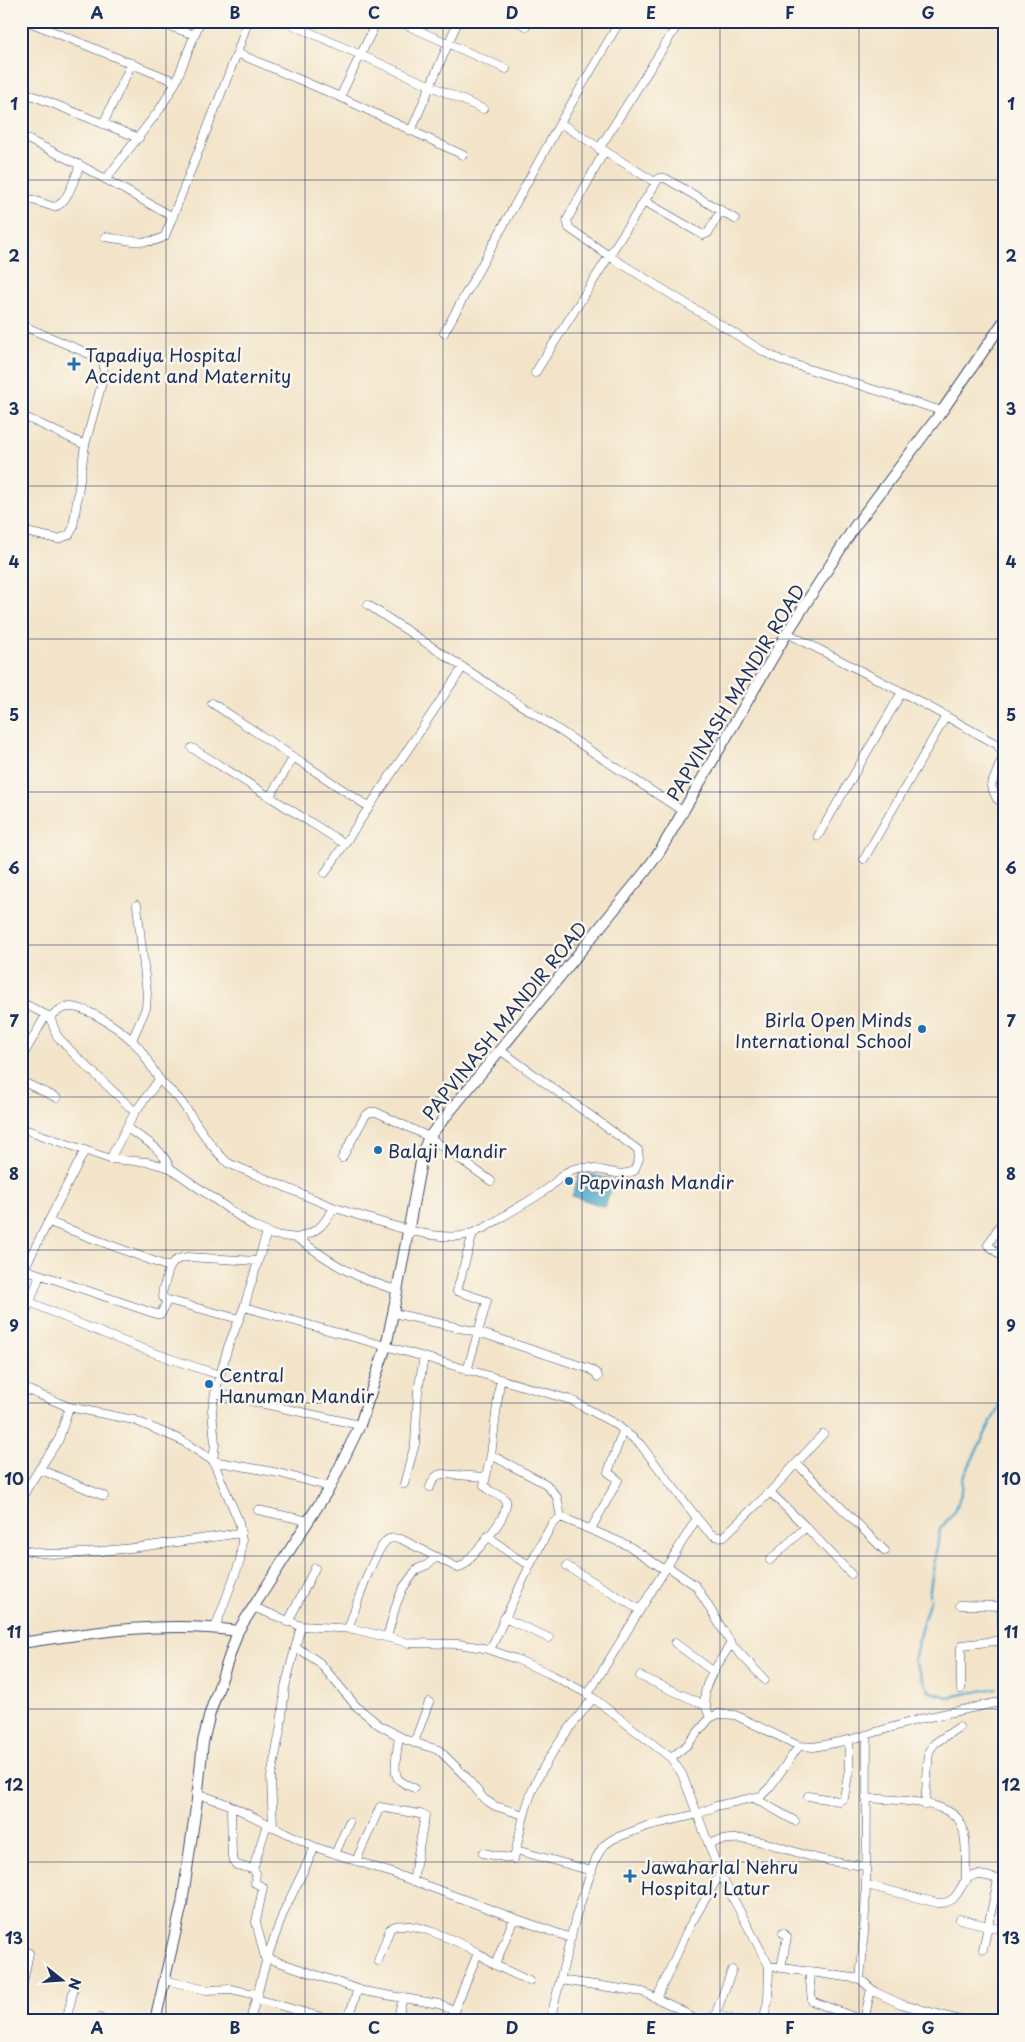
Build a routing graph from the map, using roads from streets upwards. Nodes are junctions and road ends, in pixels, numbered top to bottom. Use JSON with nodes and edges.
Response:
{"nodes":[{"id":1,"x":27,"y":21,"type":"edge"},
{"id":2,"x":154,"y":21,"type":"edge"},
{"id":3,"x":200,"y":21,"type":"edge"},
{"id":4,"x":248,"y":21,"type":"edge"},
{"id":5,"x":284,"y":21,"type":"edge"},
{"id":6,"x":376,"y":21,"type":"edge"},
{"id":7,"x":398,"y":21,"type":"edge"},
{"id":8,"x":458,"y":21,"type":"edge"},
{"id":9,"x":514,"y":21,"type":"edge"},
{"id":10,"x":680,"y":21,"type":"edge"},
{"id":11,"x":618,"y":22,"type":"edge"},
{"id":12,"x":526,"y":26,"type":"dead end"},
{"id":13,"x":195,"y":36,"type":"junction"},
{"id":14,"x":448,"y":45,"type":"junction"},
{"id":15,"x":237,"y":53,"type":"junction"},
{"id":16,"x":361,"y":56,"type":"junction"},
{"id":17,"x":132,"y":63,"type":"junction"},
{"id":18,"x":506,"y":69,"type":"dead end"},
{"id":19,"x":176,"y":82,"type":"junction"},
{"id":20,"x":430,"y":86,"type":"junction"},
{"id":21,"x":21,"y":91,"type":"edge"},
{"id":22,"x":340,"y":97,"type":"junction"},
{"id":23,"x":483,"y":110,"type":"dead end"},
{"id":24,"x":560,"y":123,"type":"junction"},
{"id":25,"x":103,"y":124,"type":"junction"},
{"id":26,"x":411,"y":131,"type":"junction"},
{"id":27,"x":21,"y":136,"type":"edge"},
{"id":28,"x":139,"y":138,"type":"junction"},
{"id":29,"x":602,"y":150,"type":"junction"},
{"id":30,"x":464,"y":155,"type":"dead end"},
{"id":31,"x":80,"y":165,"type":"junction"},
{"id":32,"x":106,"y":179,"type":"junction"},
{"id":33,"x":656,"y":183,"type":"junction"},
{"id":34,"x":21,"y":196,"type":"edge"},
{"id":35,"x":644,"y":202,"type":"junction"},
{"id":36,"x":721,"y":210,"type":"junction"},
{"id":37,"x":173,"y":217,"type":"junction"},
{"id":38,"x":735,"y":218,"type":"dead end"},
{"id":39,"x":105,"y":237,"type":"dead end"},
{"id":40,"x":609,"y":256,"type":"junction"},
{"id":41,"x":1004,"y":321,"type":"edge"},
{"id":42,"x":21,"y":325,"type":"edge"},
{"id":43,"x":444,"y":333,"type":"dead end"},
{"id":44,"x":535,"y":373,"type":"dead end"},
{"id":45,"x":942,"y":411,"type":"junction"},
{"id":46,"x":21,"y":415,"type":"edge"},
{"id":47,"x":85,"y":445,"type":"junction"},
{"id":48,"x":21,"y":531,"type":"edge"},
{"id":49,"x":368,"y":605,"type":"dead end"},
{"id":50,"x":787,"y":633,"type":"junction"},
{"id":51,"x":463,"y":667,"type":"junction"},
{"id":52,"x":902,"y":692,"type":"junction"},
{"id":53,"x":212,"y":703,"type":"dead end"},
{"id":54,"x":946,"y":716,"type":"junction"},
{"id":55,"x":192,"y":748,"type":"dead end"},
{"id":56,"x":294,"y":757,"type":"junction"},
{"id":57,"x":270,"y":796,"type":"junction"},
{"id":58,"x":1004,"y":803,"type":"edge"},
{"id":59,"x":369,"y":807,"type":"junction"},
{"id":60,"x":684,"y":812,"type":"junction"},
{"id":61,"x":818,"y":836,"type":"dead end"},
{"id":62,"x":345,"y":844,"type":"junction"},
{"id":63,"x":864,"y":858,"type":"dead end"},
{"id":64,"x":325,"y":873,"type":"dead end"},
{"id":65,"x":137,"y":905,"type":"dead end"},
{"id":66,"x":21,"y":1002,"type":"edge"},
{"id":67,"x":48,"y":1016,"type":"junction"},
{"id":68,"x":132,"y":1040,"type":"junction"},
{"id":69,"x":500,"y":1050,"type":"junction"},
{"id":70,"x":21,"y":1059,"type":"edge"},
{"id":71,"x":159,"y":1080,"type":"junction"},
{"id":72,"x":21,"y":1081,"type":"edge"},
{"id":73,"x":57,"y":1098,"type":"dead end"},
{"id":74,"x":135,"y":1112,"type":"junction"},
{"id":75,"x":21,"y":1128,"type":"edge"},
{"id":76,"x":126,"y":1128,"type":"junction"},
{"id":77,"x":429,"y":1138,"type":"junction"},
{"id":78,"x":85,"y":1150,"type":"junction"},
{"id":79,"x":110,"y":1158,"type":"junction"},
{"id":80,"x":342,"y":1158,"type":"dead end"},
{"id":81,"x":170,"y":1168,"type":"junction"},
{"id":82,"x":491,"y":1181,"type":"dead end"},
{"id":83,"x":335,"y":1208,"type":"junction"},
{"id":84,"x":1004,"y":1218,"type":"edge"},
{"id":85,"x":49,"y":1222,"type":"junction"},
{"id":86,"x":409,"y":1229,"type":"junction"},
{"id":87,"x":267,"y":1232,"type":"junction"},
{"id":88,"x":473,"y":1233,"type":"junction"},
{"id":89,"x":297,"y":1238,"type":"junction"},
{"id":90,"x":1004,"y":1258,"type":"edge"},
{"id":91,"x":256,"y":1261,"type":"junction"},
{"id":92,"x":169,"y":1267,"type":"junction"},
{"id":93,"x":23,"y":1269,"type":"edge"},
{"id":94,"x":40,"y":1275,"type":"junction"},
{"id":95,"x":397,"y":1290,"type":"junction"},
{"id":96,"x":167,"y":1301,"type":"junction"},
{"id":97,"x":30,"y":1302,"type":"junction"},
{"id":98,"x":244,"y":1307,"type":"junction"},
{"id":99,"x":393,"y":1313,"type":"junction"},
{"id":100,"x":239,"y":1320,"type":"junction"},
{"id":101,"x":21,"y":1322,"type":"edge"},
{"id":102,"x":478,"y":1332,"type":"junction"},
{"id":103,"x":386,"y":1346,"type":"junction"},
{"id":104,"x":424,"y":1357,"type":"junction"},
{"id":105,"x":468,"y":1371,"type":"junction"},
{"id":106,"x":220,"y":1376,"type":"junction"},
{"id":107,"x":598,"y":1377,"type":"dead end"},
{"id":108,"x":500,"y":1381,"type":"junction"},
{"id":109,"x":21,"y":1387,"type":"edge"},
{"id":110,"x":215,"y":1393,"type":"junction"},
{"id":111,"x":69,"y":1406,"type":"junction"},
{"id":112,"x":360,"y":1425,"type":"junction"},
{"id":113,"x":624,"y":1431,"type":"junction"},
{"id":114,"x":823,"y":1434,"type":"dead end"},
{"id":115,"x":490,"y":1455,"type":"junction"},
{"id":116,"x":213,"y":1461,"type":"junction"},
{"id":117,"x":797,"y":1464,"type":"junction"},
{"id":118,"x":39,"y":1469,"type":"junction"},
{"id":119,"x":484,"y":1477,"type":"junction"},
{"id":120,"x":404,"y":1484,"type":"dead end"},
{"id":121,"x":330,"y":1487,"type":"junction"},
{"id":122,"x":430,"y":1487,"type":"dead end"},
{"id":123,"x":770,"y":1492,"type":"junction"},
{"id":124,"x":104,"y":1496,"type":"dead end"},
{"id":125,"x":258,"y":1510,"type":"dead end"},
{"id":126,"x":561,"y":1517,"type":"junction"},
{"id":127,"x":697,"y":1518,"type":"junction"},
{"id":128,"x":308,"y":1521,"type":"junction"},
{"id":129,"x":806,"y":1527,"type":"junction"},
{"id":130,"x":21,"y":1529,"type":"edge"},
{"id":131,"x":591,"y":1529,"type":"junction"},
{"id":132,"x":241,"y":1533,"type":"junction"},
{"id":133,"x":488,"y":1536,"type":"junction"},
{"id":134,"x":21,"y":1549,"type":"edge"},
{"id":135,"x":885,"y":1552,"type":"dead end"},
{"id":136,"x":436,"y":1557,"type":"junction"},
{"id":137,"x":770,"y":1560,"type":"dead end"},
{"id":138,"x":530,"y":1565,"type":"junction"},
{"id":139,"x":566,"y":1566,"type":"dead end"},
{"id":140,"x":315,"y":1568,"type":"dead end"},
{"id":141,"x":666,"y":1568,"type":"junction"},
{"id":142,"x":21,"y":1569,"type":"edge"},
{"id":143,"x":851,"y":1574,"type":"dead end"},
{"id":144,"x":960,"y":1605,"type":"dead end"},
{"id":145,"x":1003,"y":1606,"type":"edge"},
{"id":146,"x":252,"y":1607,"type":"junction"},
{"id":147,"x":640,"y":1610,"type":"junction"},
{"id":148,"x":504,"y":1618,"type":"junction"},
{"id":149,"x":288,"y":1622,"type":"junction"},
{"id":150,"x":300,"y":1626,"type":"junction"},
{"id":151,"x":214,"y":1628,"type":"junction"},
{"id":152,"x":348,"y":1629,"type":"junction"},
{"id":153,"x":238,"y":1631,"type":"junction"},
{"id":154,"x":387,"y":1637,"type":"junction"},
{"id":155,"x":549,"y":1638,"type":"dead end"},
{"id":156,"x":22,"y":1643,"type":"edge"},
{"id":157,"x":675,"y":1643,"type":"dead end"},
{"id":158,"x":731,"y":1643,"type":"junction"},
{"id":159,"x":1003,"y":1644,"type":"edge"},
{"id":160,"x":296,"y":1647,"type":"junction"},
{"id":161,"x":490,"y":1650,"type":"junction"},
{"id":162,"x":1004,"y":1661,"type":"edge"},
{"id":163,"x":714,"y":1672,"type":"junction"},
{"id":164,"x":640,"y":1676,"type":"dead end"},
{"id":165,"x":765,"y":1680,"type":"dead end"},
{"id":166,"x":961,"y":1689,"type":"dead end"},
{"id":167,"x":591,"y":1696,"type":"junction"},
{"id":168,"x":1004,"y":1701,"type":"edge"},
{"id":169,"x":429,"y":1702,"type":"dead end"},
{"id":170,"x":705,"y":1704,"type":"junction"},
{"id":171,"x":710,"y":1718,"type":"junction"},
{"id":172,"x":959,"y":1727,"type":"dead end"},
{"id":173,"x":867,"y":1735,"type":"junction"},
{"id":174,"x":399,"y":1737,"type":"junction"},
{"id":175,"x":849,"y":1740,"type":"junction"},
{"id":176,"x":414,"y":1743,"type":"junction"},
{"id":177,"x":799,"y":1746,"type":"junction"},
{"id":178,"x":671,"y":1758,"type":"junction"},
{"id":179,"x":414,"y":1788,"type":"dead end"},
{"id":180,"x":196,"y":1793,"type":"junction"},
{"id":181,"x":808,"y":1796,"type":"dead end"},
{"id":182,"x":754,"y":1798,"type":"junction"},
{"id":183,"x":866,"y":1798,"type":"junction"},
{"id":184,"x":925,"y":1804,"type":"junction"},
{"id":185,"x":231,"y":1806,"type":"junction"},
{"id":186,"x":698,"y":1814,"type":"junction"},
{"id":187,"x":524,"y":1815,"type":"junction"},
{"id":188,"x":795,"y":1821,"type":"dead end"},
{"id":189,"x":349,"y":1822,"type":"dead end"},
{"id":190,"x":270,"y":1826,"type":"junction"},
{"id":191,"x":710,"y":1843,"type":"junction"},
{"id":192,"x":315,"y":1847,"type":"junction"},
{"id":193,"x":516,"y":1850,"type":"junction"},
{"id":194,"x":483,"y":1853,"type":"dead end"},
{"id":195,"x":335,"y":1854,"type":"junction"},
{"id":196,"x":356,"y":1861,"type":"junction"},
{"id":197,"x":866,"y":1866,"type":"junction"},
{"id":198,"x":253,"y":1869,"type":"junction"},
{"id":199,"x":592,"y":1871,"type":"junction"},
{"id":200,"x":720,"y":1874,"type":"junction"},
{"id":201,"x":413,"y":1880,"type":"junction"},
{"id":202,"x":966,"y":1880,"type":"junction"},
{"id":203,"x":1001,"y":1880,"type":"edge"},
{"id":204,"x":867,"y":1885,"type":"junction"},
{"id":205,"x":514,"y":1918,"type":"junction"},
{"id":206,"x":960,"y":1919,"type":"dead end"},
{"id":207,"x":988,"y":1926,"type":"junction"},
{"id":208,"x":1004,"y":1930,"type":"edge"},
{"id":209,"x":784,"y":1933,"type":"dead end"},
{"id":210,"x":571,"y":1938,"type":"junction"},
{"id":211,"x":983,"y":1949,"type":"dead end"},
{"id":212,"x":21,"y":1950,"type":"edge"},
{"id":213,"x":478,"y":1953,"type":"junction"},
{"id":214,"x":266,"y":1960,"type":"junction"},
{"id":215,"x":378,"y":1961,"type":"dead end"},
{"id":216,"x":495,"y":1965,"type":"junction"},
{"id":217,"x":769,"y":1966,"type":"junction"},
{"id":218,"x":781,"y":1968,"type":"junction"},
{"id":219,"x":732,"y":1970,"type":"dead end"},
{"id":220,"x":809,"y":1971,"type":"junction"},
{"id":221,"x":860,"y":1979,"type":"junction"},
{"id":222,"x":165,"y":1980,"type":"junction"},
{"id":223,"x":560,"y":1980,"type":"junction"},
{"id":224,"x":529,"y":1981,"type":"dead end"},
{"id":225,"x":75,"y":1984,"type":"dead end"},
{"id":226,"x":358,"y":1989,"type":"junction"},
{"id":227,"x":871,"y":1989,"type":"junction"},
{"id":228,"x":21,"y":1992,"type":"edge"},
{"id":229,"x":257,"y":1997,"type":"junction"},
{"id":230,"x":403,"y":1997,"type":"junction"},
{"id":231,"x":657,"y":1998,"type":"junction"},
{"id":232,"x":917,"y":2008,"type":"junction"},
{"id":233,"x":454,"y":2011,"type":"junction"},
{"id":234,"x":714,"y":2018,"type":"edge"},
{"id":235,"x":66,"y":2021,"type":"edge"},
{"id":236,"x":155,"y":2021,"type":"edge"},
{"id":237,"x":250,"y":2021,"type":"edge"},
{"id":238,"x":334,"y":2021,"type":"edge"},
{"id":239,"x":348,"y":2021,"type":"edge"},
{"id":240,"x":397,"y":2021,"type":"edge"},
{"id":241,"x":450,"y":2021,"type":"edge"},
{"id":242,"x":550,"y":2021,"type":"edge"},
{"id":243,"x":697,"y":2021,"type":"edge"},
{"id":244,"x":739,"y":2021,"type":"edge"},
{"id":245,"x":763,"y":2021,"type":"edge"},
{"id":246,"x":864,"y":2021,"type":"edge"},
{"id":247,"x":915,"y":2021,"type":"edge"},
{"id":248,"x":964,"y":2021,"type":"edge"}],
"edges":[{"from":1,"to":17,"type":"street"},
{"from":2,"to":13,"type":"street"},
{"from":3,"to":13,"type":"street"},
{"from":4,"to":15,"type":"street"},
{"from":5,"to":16,"type":"street"},
{"from":6,"to":16,"type":"street"},
{"from":7,"to":14,"type":"street"},
{"from":8,"to":14,"type":"street"},
{"from":9,"to":12,"type":"street"},
{"from":10,"to":29,"type":"street"},
{"from":11,"to":24,"type":"street"},
{"from":13,"to":19,"type":"street"},
{"from":14,"to":18,"type":"street"},
{"from":14,"to":20,"type":"street"},
{"from":15,"to":22,"type":"street"},
{"from":15,"to":37,"type":"street"},
{"from":16,"to":20,"type":"street"},
{"from":16,"to":22,"type":"street"},
{"from":17,"to":19,"type":"street"},
{"from":17,"to":25,"type":"street"},
{"from":19,"to":28,"type":"street"},
{"from":20,"to":23,"type":"street"},
{"from":20,"to":26,"type":"street"},
{"from":21,"to":25,"type":"street"},
{"from":22,"to":26,"type":"street"},
{"from":24,"to":29,"type":"street"},
{"from":24,"to":43,"type":"street"},
{"from":25,"to":28,"type":"street"},
{"from":26,"to":30,"type":"street"},
{"from":27,"to":31,"type":"street"},
{"from":28,"to":32,"type":"street"},
{"from":29,"to":33,"type":"street"},
{"from":29,"to":40,"type":"street"},
{"from":31,"to":32,"type":"street"},
{"from":31,"to":34,"type":"street"},
{"from":32,"to":37,"type":"street"},
{"from":33,"to":35,"type":"street"},
{"from":33,"to":36,"type":"street"},
{"from":35,"to":36,"type":"street"},
{"from":35,"to":40,"type":"street"},
{"from":36,"to":38,"type":"street"},
{"from":37,"to":39,"type":"street"},
{"from":40,"to":44,"type":"street"},
{"from":40,"to":45,"type":"street"},
{"from":41,"to":45,"type":"street","name":"PAPVINASH MANDIR ROAD"},
{"from":42,"to":47,"type":"street"},
{"from":45,"to":50,"type":"street","name":"PAPVINASH MANDIR ROAD"},
{"from":46,"to":47,"type":"street"},
{"from":47,"to":48,"type":"street"},
{"from":49,"to":51,"type":"street"},
{"from":50,"to":52,"type":"street"},
{"from":50,"to":60,"type":"street","name":"PAPVINASH MANDIR ROAD"},
{"from":51,"to":59,"type":"street"},
{"from":51,"to":60,"type":"street"},
{"from":52,"to":54,"type":"street"},
{"from":52,"to":61,"type":"street"},
{"from":53,"to":56,"type":"street"},
{"from":54,"to":58,"type":"street"},
{"from":54,"to":63,"type":"street"},
{"from":55,"to":57,"type":"street"},
{"from":56,"to":57,"type":"street"},
{"from":56,"to":59,"type":"street"},
{"from":57,"to":62,"type":"street"},
{"from":59,"to":62,"type":"street"},
{"from":60,"to":69,"type":"street","name":"PAPVINASH MANDIR ROAD"},
{"from":62,"to":64,"type":"street"},
{"from":65,"to":68,"type":"street"},
{"from":66,"to":67,"type":"street"},
{"from":67,"to":68,"type":"street"},
{"from":67,"to":70,"type":"street"},
{"from":67,"to":74,"type":"street"},
{"from":68,"to":71,"type":"street"},
{"from":69,"to":77,"type":"street","name":"PAPVINASH MANDIR ROAD"},
{"from":69,"to":88,"type":"street"},
{"from":71,"to":74,"type":"street"},
{"from":71,"to":83,"type":"street"},
{"from":72,"to":73,"type":"street"},
{"from":74,"to":76,"type":"street"},
{"from":75,"to":78,"type":"street"},
{"from":76,"to":79,"type":"street"},
{"from":76,"to":81,"type":"street"},
{"from":77,"to":80,"type":"street"},
{"from":77,"to":82,"type":"street"},
{"from":77,"to":86,"type":"street","name":"PAPVINASH MANDIR ROAD"},
{"from":78,"to":79,"type":"street"},
{"from":78,"to":85,"type":"street"},
{"from":79,"to":81,"type":"street"},
{"from":81,"to":87,"type":"street"},
{"from":83,"to":86,"type":"street"},
{"from":83,"to":89,"type":"street"},
{"from":84,"to":90,"type":"street"},
{"from":85,"to":92,"type":"street"},
{"from":85,"to":93,"type":"street"},
{"from":86,"to":88,"type":"street"},
{"from":86,"to":95,"type":"street","name":"PAPVINASH MANDIR ROAD"},
{"from":87,"to":89,"type":"street"},
{"from":87,"to":91,"type":"street"},
{"from":88,"to":102,"type":"street"},
{"from":89,"to":95,"type":"street"},
{"from":91,"to":92,"type":"street"},
{"from":91,"to":98,"type":"street"},
{"from":92,"to":96,"type":"street"},
{"from":93,"to":94,"type":"street"},
{"from":94,"to":96,"type":"street"},
{"from":94,"to":97,"type":"street"},
{"from":95,"to":99,"type":"street","name":"PAPVINASH MANDIR ROAD"},
{"from":96,"to":100,"type":"street"},
{"from":97,"to":101,"type":"street"},
{"from":97,"to":106,"type":"street"},
{"from":98,"to":100,"type":"street"},
{"from":98,"to":103,"type":"street"},
{"from":99,"to":102,"type":"street"},
{"from":99,"to":103,"type":"street","name":"PAPVINASH MANDIR ROAD"},
{"from":100,"to":106,"type":"street"},
{"from":102,"to":105,"type":"street"},
{"from":102,"to":107,"type":"street"},
{"from":103,"to":104,"type":"street"},
{"from":103,"to":112,"type":"street","name":"PAPVINASH MANDIR ROAD"},
{"from":104,"to":105,"type":"street"},
{"from":104,"to":120,"type":"street"},
{"from":105,"to":108,"type":"street"},
{"from":106,"to":110,"type":"street"},
{"from":108,"to":113,"type":"street"},
{"from":108,"to":115,"type":"street"},
{"from":109,"to":111,"type":"street"},
{"from":110,"to":112,"type":"street"},
{"from":110,"to":116,"type":"street"},
{"from":111,"to":116,"type":"street"},
{"from":111,"to":118,"type":"street"},
{"from":112,"to":121,"type":"street","name":"PAPVINASH MANDIR ROAD"},
{"from":113,"to":127,"type":"street"},
{"from":113,"to":131,"type":"street"},
{"from":114,"to":117,"type":"street"},
{"from":115,"to":119,"type":"street"},
{"from":115,"to":126,"type":"street"},
{"from":116,"to":121,"type":"street"},
{"from":116,"to":132,"type":"street"},
{"from":117,"to":123,"type":"street"},
{"from":117,"to":135,"type":"street"},
{"from":118,"to":124,"type":"street"},
{"from":118,"to":130,"type":"street"},
{"from":119,"to":122,"type":"street"},
{"from":119,"to":133,"type":"street"},
{"from":121,"to":128,"type":"street","name":"PAPVINASH MANDIR ROAD"},
{"from":123,"to":127,"type":"street"},
{"from":123,"to":129,"type":"street"},
{"from":125,"to":128,"type":"street"},
{"from":126,"to":131,"type":"street"},
{"from":126,"to":138,"type":"street"},
{"from":127,"to":141,"type":"street"},
{"from":128,"to":146,"type":"street","name":"PAPVINASH MANDIR ROAD"},
{"from":129,"to":137,"type":"street"},
{"from":129,"to":143,"type":"street"},
{"from":131,"to":141,"type":"street"},
{"from":132,"to":134,"type":"street"},
{"from":132,"to":151,"type":"street"},
{"from":133,"to":136,"type":"street"},
{"from":133,"to":138,"type":"street"},
{"from":136,"to":152,"type":"street"},
{"from":136,"to":154,"type":"street"},
{"from":138,"to":148,"type":"street"},
{"from":139,"to":147,"type":"street"},
{"from":140,"to":149,"type":"street"},
{"from":141,"to":147,"type":"street"},
{"from":141,"to":158,"type":"street"},
{"from":142,"to":156,"type":"street"},
{"from":144,"to":145,"type":"street"},
{"from":145,"to":159,"type":"street"},
{"from":146,"to":149,"type":"street"},
{"from":146,"to":153,"type":"street","name":"PAPVINASH MANDIR ROAD"},
{"from":147,"to":167,"type":"street"},
{"from":148,"to":155,"type":"street"},
{"from":148,"to":161,"type":"street"},
{"from":149,"to":150,"type":"street"},
{"from":150,"to":152,"type":"street"},
{"from":150,"to":160,"type":"street"},
{"from":151,"to":153,"type":"street"},
{"from":151,"to":156,"type":"street"},
{"from":152,"to":154,"type":"street"},
{"from":153,"to":180,"type":"street","name":"PAPVINASH MANDIR ROAD"},
{"from":154,"to":161,"type":"street"},
{"from":157,"to":163,"type":"street"},
{"from":158,"to":163,"type":"street"},
{"from":158,"to":165,"type":"street"},
{"from":159,"to":162,"type":"street"},
{"from":159,"to":166,"type":"street"},
{"from":160,"to":174,"type":"street"},
{"from":160,"to":190,"type":"street"},
{"from":161,"to":167,"type":"street"},
{"from":163,"to":170,"type":"street"},
{"from":164,"to":170,"type":"street"},
{"from":167,"to":178,"type":"street"},
{"from":167,"to":187,"type":"street"},
{"from":168,"to":173,"type":"street"},
{"from":169,"to":176,"type":"street"},
{"from":170,"to":171,"type":"street"},
{"from":171,"to":177,"type":"street"},
{"from":171,"to":178,"type":"street"},
{"from":172,"to":184,"type":"street"},
{"from":173,"to":175,"type":"street"},
{"from":173,"to":183,"type":"street"},
{"from":174,"to":176,"type":"street"},
{"from":174,"to":179,"type":"street"},
{"from":175,"to":177,"type":"street"},
{"from":175,"to":181,"type":"street"},
{"from":176,"to":187,"type":"street"},
{"from":177,"to":182,"type":"street"},
{"from":178,"to":186,"type":"street"},
{"from":180,"to":185,"type":"street"},
{"from":180,"to":222,"type":"street","name":"PAPVINASH MANDIR ROAD"},
{"from":182,"to":186,"type":"street"},
{"from":182,"to":188,"type":"street"},
{"from":183,"to":184,"type":"street"},
{"from":183,"to":197,"type":"street"},
{"from":184,"to":202,"type":"street"},
{"from":185,"to":190,"type":"street"},
{"from":185,"to":198,"type":"street"},
{"from":186,"to":191,"type":"street"},
{"from":186,"to":199,"type":"street"},
{"from":187,"to":193,"type":"street"},
{"from":189,"to":195,"type":"street"},
{"from":190,"to":192,"type":"street"},
{"from":190,"to":198,"type":"street"},
{"from":191,"to":197,"type":"street"},
{"from":191,"to":200,"type":"street"},
{"from":192,"to":195,"type":"street"},
{"from":192,"to":214,"type":"street"},
{"from":193,"to":194,"type":"street"},
{"from":193,"to":199,"type":"street"},
{"from":195,"to":196,"type":"street"},
{"from":196,"to":201,"type":"street"},
{"from":196,"to":201,"type":"street"},
{"from":197,"to":204,"type":"street"},
{"from":198,"to":214,"type":"street"},
{"from":199,"to":210,"type":"street"},
{"from":200,"to":217,"type":"street"},
{"from":200,"to":231,"type":"street"},
{"from":201,"to":205,"type":"street"},
{"from":202,"to":203,"type":"street"},
{"from":202,"to":204,"type":"street"},
{"from":203,"to":207,"type":"street"},
{"from":204,"to":221,"type":"street"},
{"from":205,"to":210,"type":"street"},
{"from":205,"to":216,"type":"street"},
{"from":206,"to":207,"type":"street"},
{"from":207,"to":208,"type":"street"},
{"from":207,"to":211,"type":"street"},
{"from":209,"to":218,"type":"street"},
{"from":210,"to":223,"type":"street"},
{"from":212,"to":228,"type":"street"},
{"from":213,"to":215,"type":"street"},
{"from":213,"to":216,"type":"street"},
{"from":213,"to":233,"type":"street"},
{"from":214,"to":226,"type":"street"},
{"from":214,"to":229,"type":"street"},
{"from":216,"to":224,"type":"street"},
{"from":217,"to":218,"type":"street"},
{"from":217,"to":245,"type":"street"},
{"from":218,"to":220,"type":"street"},
{"from":219,"to":234,"type":"street"},
{"from":220,"to":221,"type":"street"},
{"from":220,"to":246,"type":"street"},
{"from":221,"to":227,"type":"street"},
{"from":222,"to":229,"type":"street"},
{"from":222,"to":236,"type":"street","name":"PAPVINASH MANDIR ROAD"},
{"from":223,"to":231,"type":"street"},
{"from":223,"to":242,"type":"street"},
{"from":225,"to":235,"type":"street"},
{"from":226,"to":230,"type":"street"},
{"from":226,"to":239,"type":"street"},
{"from":227,"to":232,"type":"street"},
{"from":227,"to":246,"type":"street"},
{"from":229,"to":237,"type":"street"},
{"from":229,"to":238,"type":"street"},
{"from":230,"to":233,"type":"street"},
{"from":230,"to":240,"type":"street"},
{"from":231,"to":243,"type":"street"},
{"from":232,"to":247,"type":"street"},
{"from":232,"to":248,"type":"street"},
{"from":233,"to":241,"type":"street"},
{"from":234,"to":244,"type":"street"}]}
